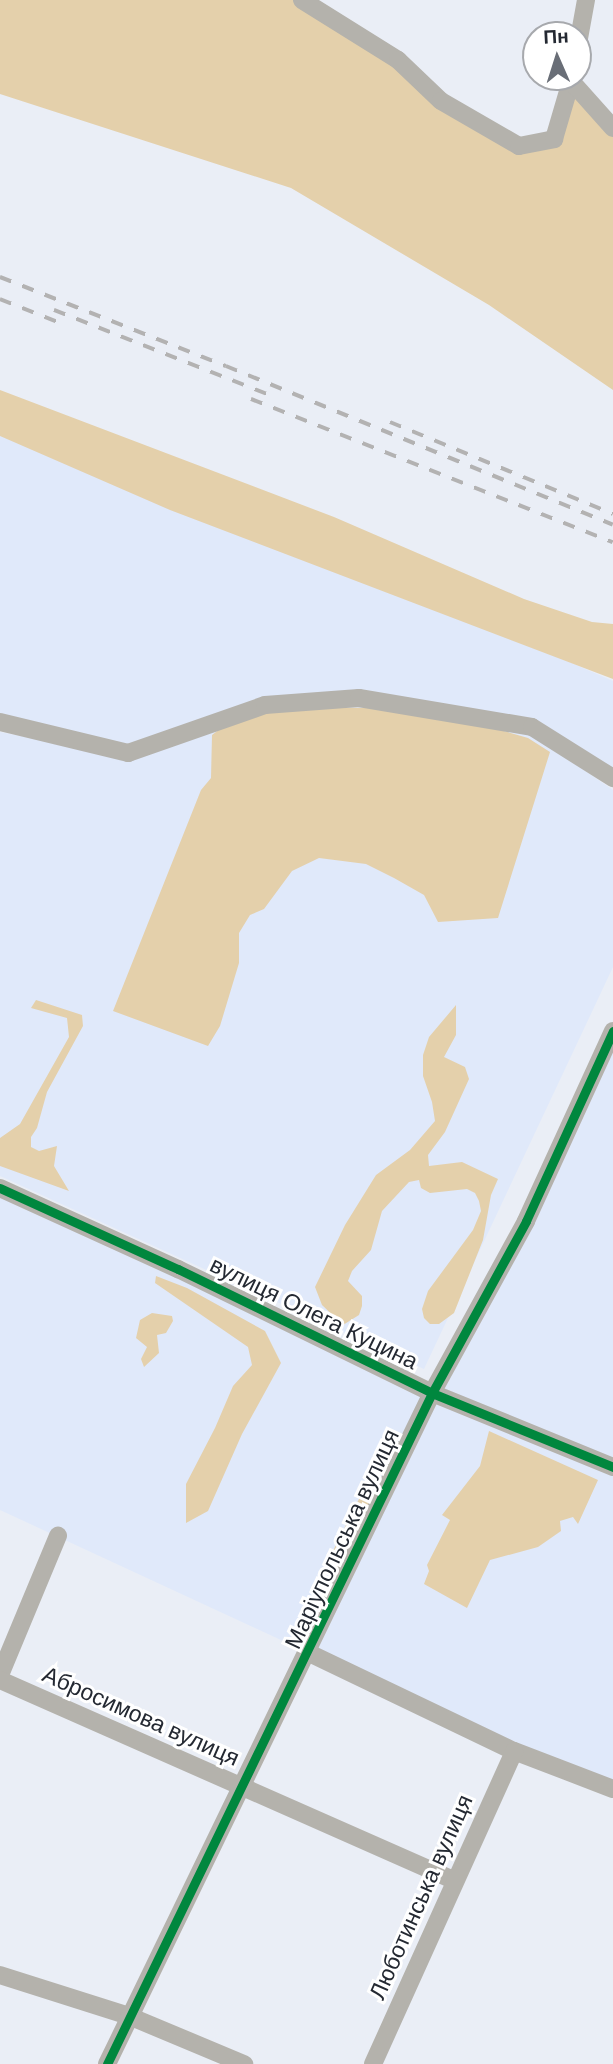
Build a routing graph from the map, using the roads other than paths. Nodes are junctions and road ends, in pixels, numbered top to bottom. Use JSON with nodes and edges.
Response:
{"nodes":[{"id":1,"x":302,"y":0,"type":"edge"},
{"id":2,"x":586,"y":0,"type":"edge"},
{"id":3,"x":582,"y":21,"type":"edge"},
{"id":4,"x":568,"y":91,"type":"edge"},
{"id":5,"x":581,"y":91,"type":"edge"},
{"id":6,"x":613,"y":128,"type":"edge"},
{"id":7,"x":0,"y":722,"type":"edge"},
{"id":8,"x":613,"y":778,"type":"edge"},
{"id":9,"x":613,"y":1031,"type":"edge"},
{"id":10,"x":0,"y":1188,"type":"edge"},
{"id":11,"x":432,"y":1393,"type":"junction"},
{"id":12,"x":613,"y":1467,"type":"edge"},
{"id":13,"x":58,"y":1536,"type":"dead end"},
{"id":14,"x":309,"y":1653,"type":"junction"},
{"id":15,"x":0,"y":1675,"type":"edge"},
{"id":16,"x":0,"y":1680,"type":"edge"},
{"id":17,"x":514,"y":1751,"type":"junction"},
{"id":18,"x":242,"y":1788,"type":"junction"},
{"id":19,"x":613,"y":1789,"type":"edge"},
{"id":20,"x":454,"y":1880,"type":"junction"},
{"id":21,"x":0,"y":1976,"type":"edge"},
{"id":22,"x":129,"y":2016,"type":"junction"},
{"id":23,"x":107,"y":2064,"type":"edge"},
{"id":24,"x":244,"y":2064,"type":"edge"},
{"id":25,"x":373,"y":2064,"type":"edge"}],
"edges":[{"from":1,"to":4,"type":"street"},
{"from":2,"to":3,"type":"street"},
{"from":5,"to":6,"type":"street"},
{"from":7,"to":8,"type":"street"},
{"from":9,"to":11,"type":"street","name":"Маріупольська вулиця"},
{"from":10,"to":11,"type":"street","name":"вулиця Олега Куцина"},
{"from":11,"to":12,"type":"street","name":"вулиця Олега Куцина"},
{"from":11,"to":14,"type":"street","name":"Маріупольська вулиця"},
{"from":13,"to":15,"type":"street"},
{"from":14,"to":17,"type":"street"},
{"from":14,"to":18,"type":"street","name":"Маріупольська вулиця"},
{"from":16,"to":18,"type":"street","name":"Абросимова вулиця"},
{"from":17,"to":19,"type":"street"},
{"from":17,"to":20,"type":"street","name":"Люботинська вулиця"},
{"from":18,"to":20,"type":"street","name":"Абросимова вулиця"},
{"from":18,"to":22,"type":"street","name":"Маріупольська вулиця"},
{"from":20,"to":25,"type":"street","name":"Люботинська вулиця"},
{"from":21,"to":22,"type":"street"},
{"from":22,"to":23,"type":"street","name":"Маріупольська вулиця"},
{"from":22,"to":24,"type":"street"}]}
